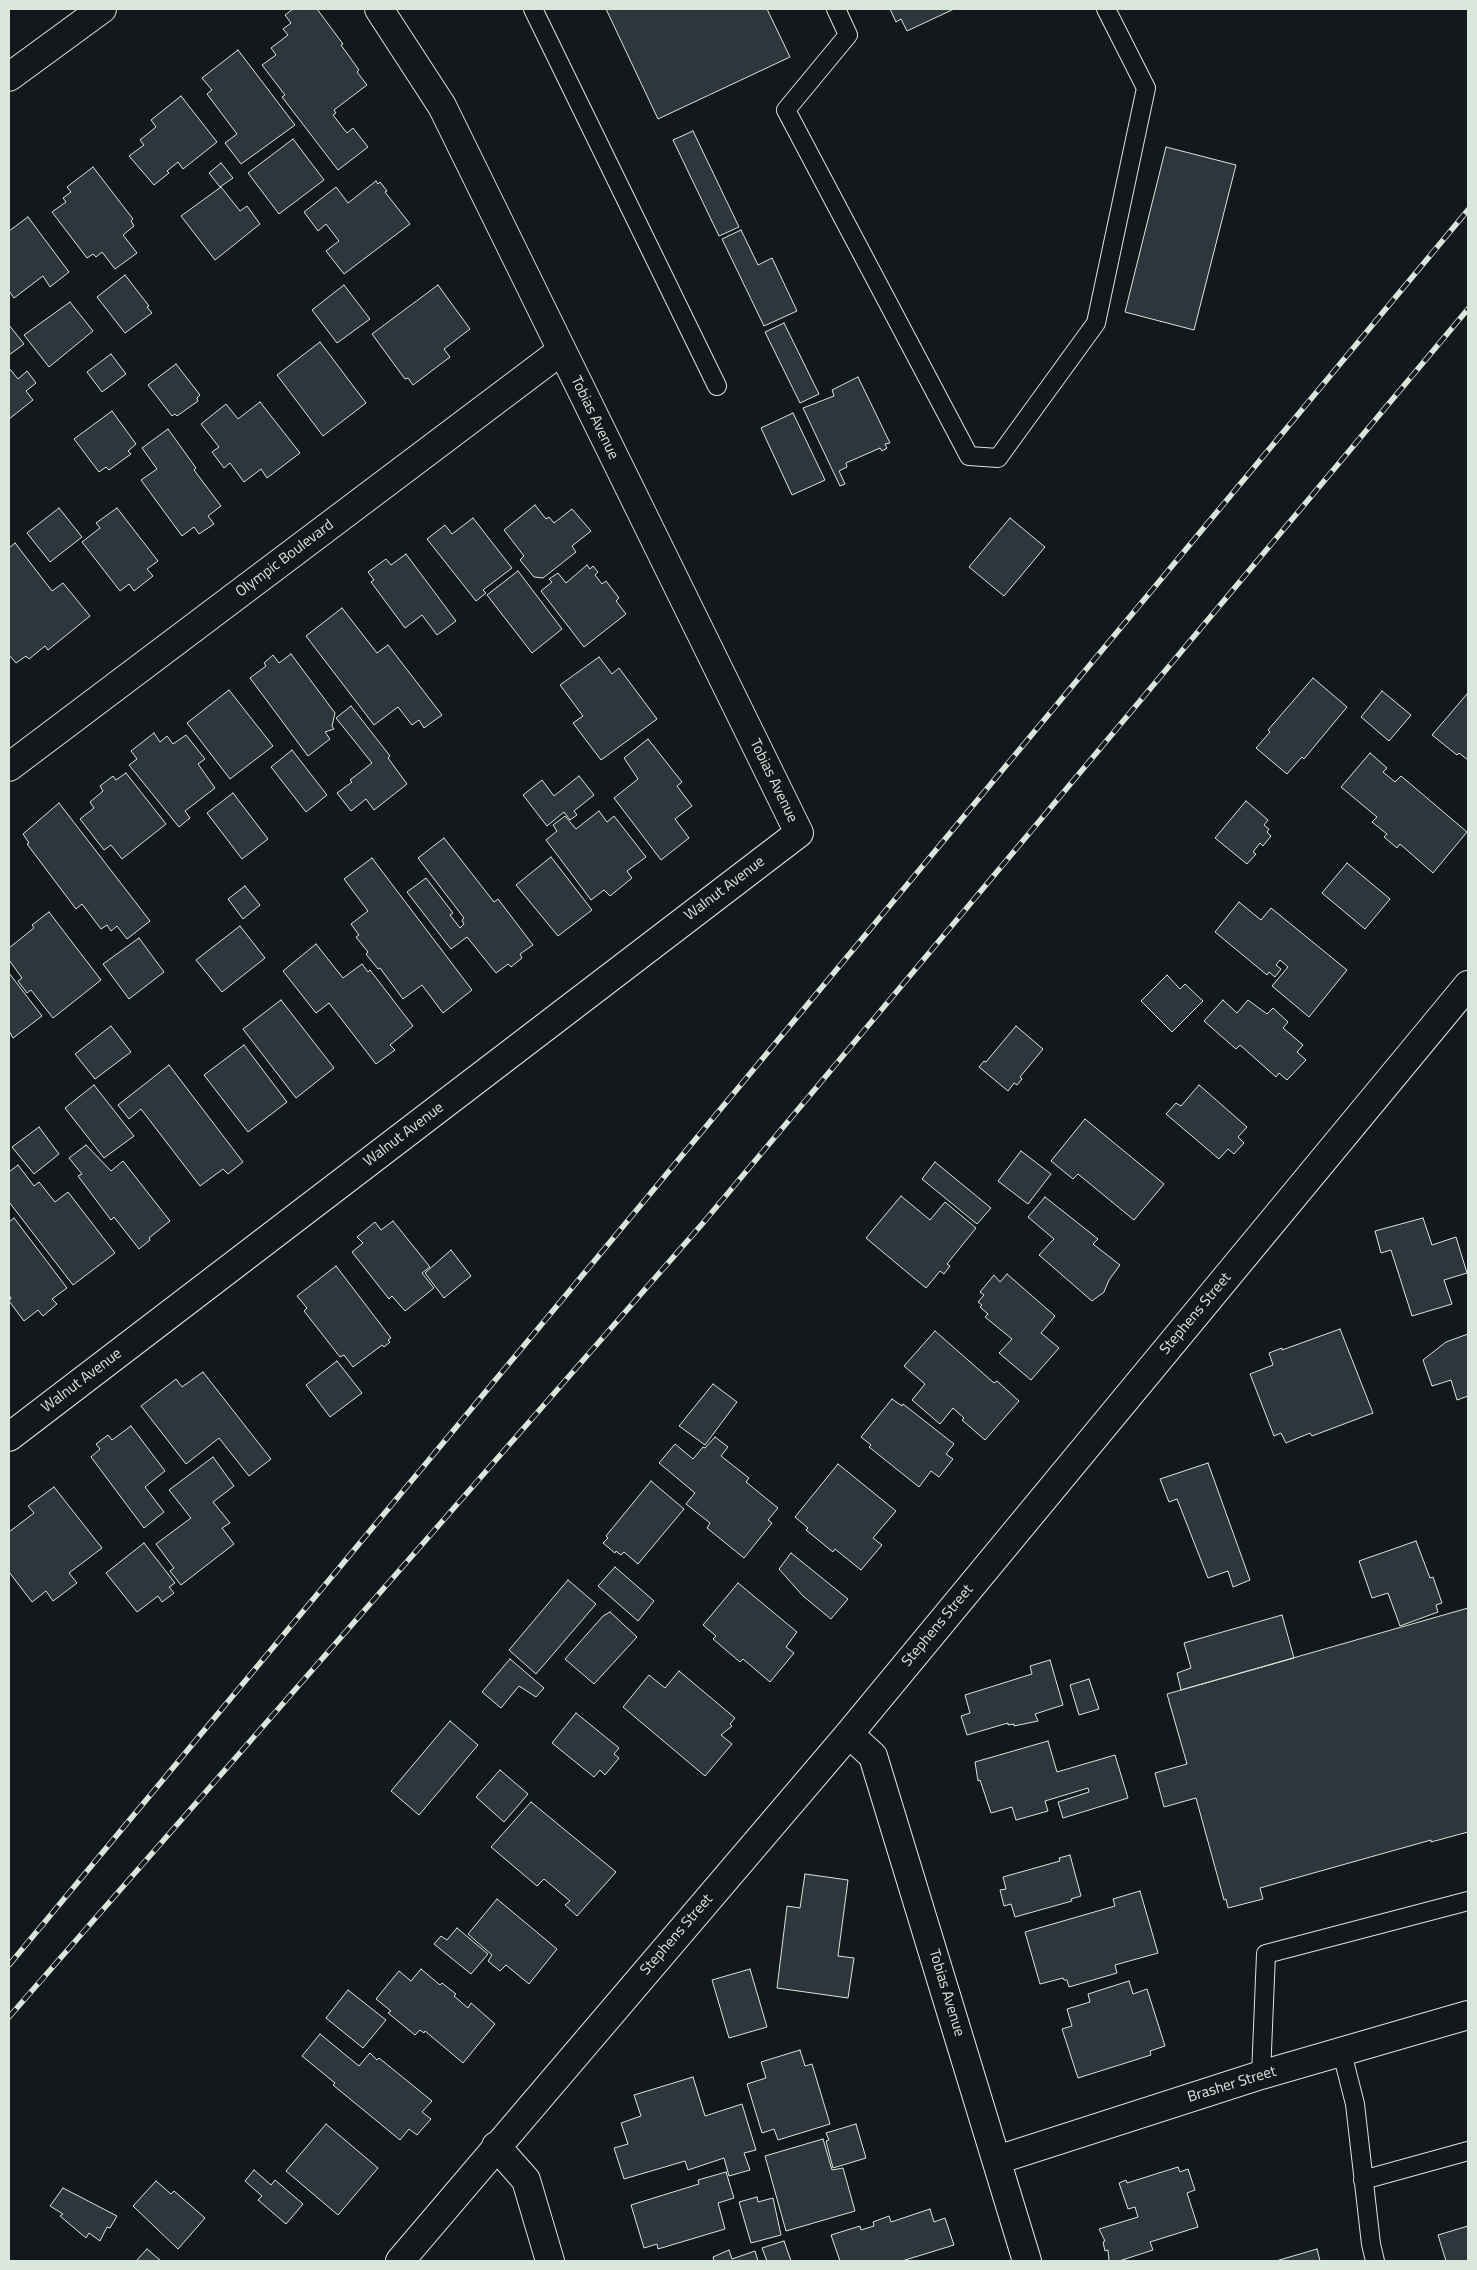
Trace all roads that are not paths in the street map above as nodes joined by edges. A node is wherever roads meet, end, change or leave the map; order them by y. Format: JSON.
{"nodes":[{"id":1,"x":102,"y":9,"type":"edge"},
{"id":2,"x":379,"y":9,"type":"edge"},
{"id":3,"x":533,"y":9,"type":"edge"},
{"id":4,"x":836,"y":9,"type":"edge"},
{"id":5,"x":1106,"y":9,"type":"edge"},
{"id":6,"x":9,"y":77,"type":"edge"},
{"id":7,"x":561,"y":351,"type":"junction"},
{"id":8,"x":717,"y":386,"type":"dead end"},
{"id":9,"x":9,"y":767,"type":"edge"},
{"id":10,"x":799,"y":833,"type":"joint"},
{"id":11,"x":1468,"y":985,"type":"edge"},
{"id":12,"x":9,"y":1437,"type":"edge"},
{"id":13,"x":849,"y":1734,"type":"junction"},
{"id":14,"x":1468,"y":1901,"type":"edge"},
{"id":15,"x":1468,"y":2014,"type":"edge"},
{"id":16,"x":1342,"y":2053,"type":"junction"},
{"id":17,"x":1261,"y":2075,"type":"junction"},
{"id":18,"x":496,"y":2146,"type":"junction"},
{"id":19,"x":1468,"y":2151,"type":"edge"},
{"id":20,"x":997,"y":2160,"type":"junction"},
{"id":21,"x":1364,"y":2180,"type":"junction"},
{"id":22,"x":400,"y":2261,"type":"edge"},
{"id":23,"x":550,"y":2261,"type":"edge"},
{"id":24,"x":1027,"y":2261,"type":"edge"},
{"id":25,"x":1375,"y":2261,"type":"edge"}],
"edges":[{"from":1,"to":6,"type":"street"},
{"from":2,"to":7,"type":"street","name":"Tobias Avenue"},
{"from":3,"to":8,"type":"lane"},
{"from":4,"to":5,"type":"lane"},
{"from":7,"to":9,"type":"street","name":"Olympic Boulevard"},
{"from":7,"to":10,"type":"street","name":"Tobias Avenue"},
{"from":10,"to":12,"type":"street","name":"Walnut Avenue"},
{"from":11,"to":13,"type":"street","name":"Stephens Street"},
{"from":13,"to":18,"type":"street","name":"Stephens Street"},
{"from":13,"to":20,"type":"street","name":"Tobias Avenue"},
{"from":14,"to":17,"type":"lane"},
{"from":15,"to":16,"type":"street","name":"Brasher Street"},
{"from":16,"to":17,"type":"street","name":"Brasher Street"},
{"from":16,"to":21,"type":"lane"},
{"from":17,"to":20,"type":"street","name":"Brasher Street"},
{"from":18,"to":22,"type":"street","name":"Stephens Street"},
{"from":18,"to":23,"type":"street"},
{"from":19,"to":21,"type":"lane"},
{"from":20,"to":24,"type":"street","name":"Tobias Avenue"},
{"from":21,"to":25,"type":"lane"}]}
